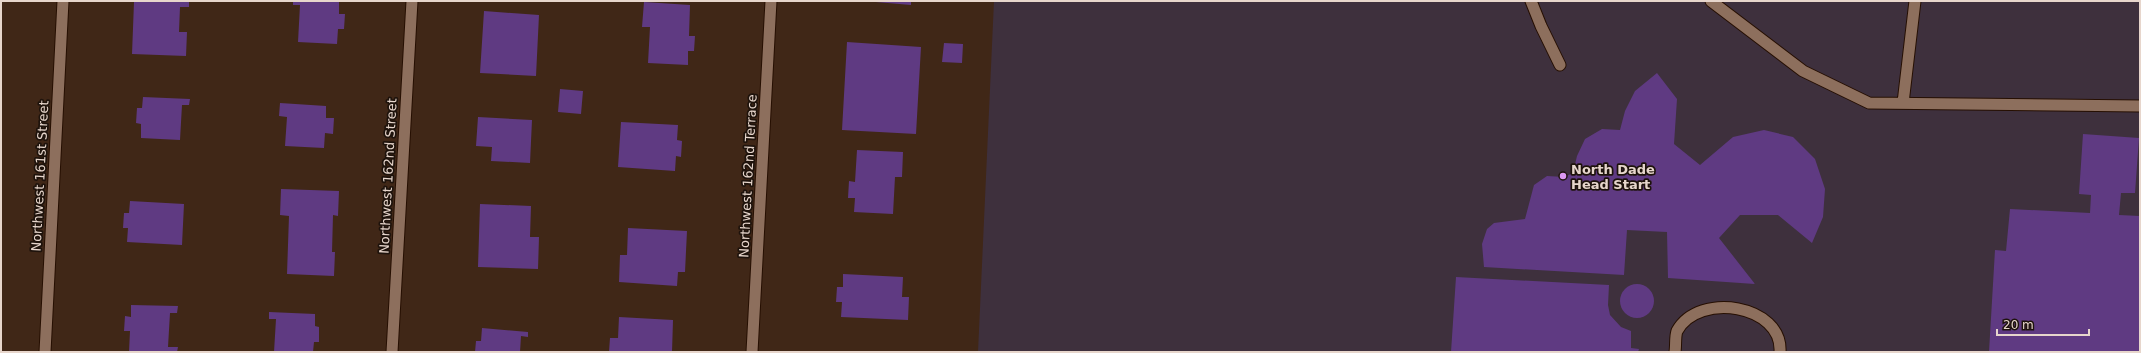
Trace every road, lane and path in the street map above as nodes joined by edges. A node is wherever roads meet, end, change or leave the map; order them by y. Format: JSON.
{"nodes":[{"id":1,"x":63,"y":1,"type":"edge"},
{"id":2,"x":412,"y":1,"type":"edge"},
{"id":3,"x":771,"y":1,"type":"edge"},
{"id":4,"x":1531,"y":1,"type":"edge"},
{"id":5,"x":1711,"y":1,"type":"edge"},
{"id":6,"x":1915,"y":1,"type":"edge"},
{"id":7,"x":1560,"y":65,"type":"dead end"},
{"id":8,"x":1903,"y":103,"type":"junction"},
{"id":9,"x":2140,"y":106,"type":"edge"},
{"id":10,"x":45,"y":352,"type":"edge"},
{"id":11,"x":392,"y":352,"type":"edge"},
{"id":12,"x":752,"y":352,"type":"edge"},
{"id":13,"x":1675,"y":352,"type":"edge"},
{"id":14,"x":1780,"y":352,"type":"edge"}],
"edges":[{"from":1,"to":10,"type":"street","name":"Northwest 161st Street"},
{"from":2,"to":11,"type":"street","name":"Northwest 162nd Street"},
{"from":3,"to":12,"type":"street","name":"Northwest 162nd Terrace"},
{"from":4,"to":7,"type":"street"},
{"from":5,"to":8,"type":"street"},
{"from":6,"to":8,"type":"street"},
{"from":8,"to":9,"type":"street"},
{"from":13,"to":14,"type":"street"}]}
